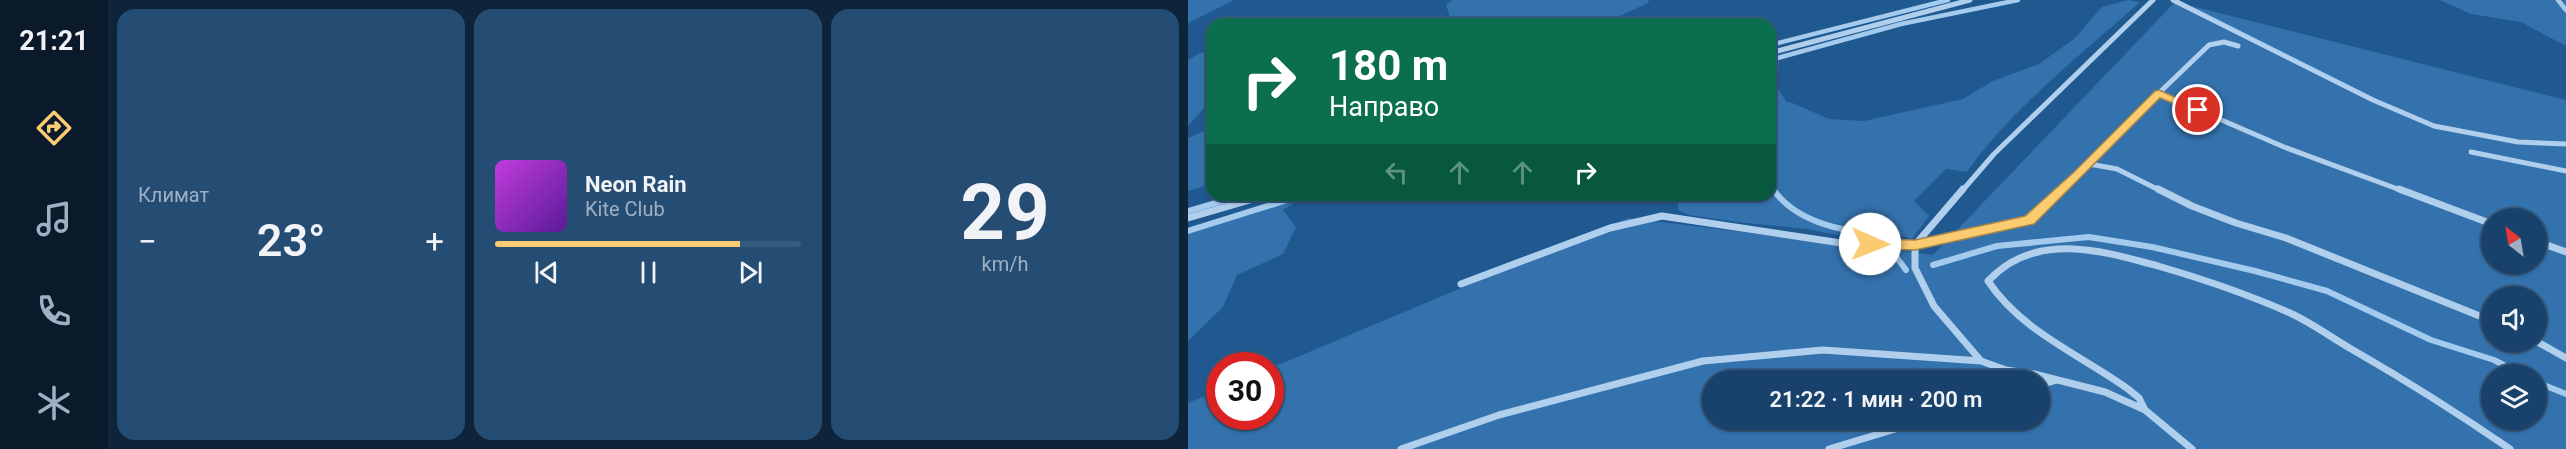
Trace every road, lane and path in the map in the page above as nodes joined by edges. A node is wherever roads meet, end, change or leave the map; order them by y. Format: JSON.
{"nodes":[{"id":1,"x":1970,"y":0,"type":"edge"},
{"id":2,"x":2153,"y":0,"type":"edge"},
{"id":3,"x":2173,"y":0,"type":"edge"},
{"id":4,"x":2238,"y":46,"type":"dead end"},
{"id":5,"x":1776,"y":51,"type":"edge"},
{"id":6,"x":2159,"y":93,"type":"junction"},
{"id":7,"x":2566,"y":144,"type":"edge"},
{"id":8,"x":2471,"y":152,"type":"dead end"},
{"id":9,"x":2089,"y":164,"type":"junction"},
{"id":10,"x":2566,"y":171,"type":"edge"},
{"id":11,"x":1246,"y":201,"type":"edge"},
{"id":12,"x":1188,"y":218,"type":"edge"},
{"id":13,"x":2481,"y":220,"type":"edge"},
{"id":14,"x":1915,"y":245,"type":"junction"},
{"id":15,"x":2547,"y":245,"type":"edge"},
{"id":16,"x":2566,"y":252,"type":"edge"},
{"id":17,"x":1461,"y":285,"type":"dead end"},
{"id":18,"x":2481,"y":317,"type":"edge"},
{"id":19,"x":2547,"y":347,"type":"edge"},
{"id":20,"x":2566,"y":358,"type":"edge"},
{"id":21,"x":1981,"y":361,"type":"junction"},
{"id":22,"x":2058,"y":379,"type":"junction"},
{"id":23,"x":2050,"y":382,"type":"edge"},
{"id":24,"x":2145,"y":410,"type":"junction"},
{"id":25,"x":1892,"y":430,"type":"edge"},
{"id":26,"x":1401,"y":449,"type":"edge"},
{"id":27,"x":1829,"y":449,"type":"edge"},
{"id":28,"x":2192,"y":449,"type":"edge"},
{"id":29,"x":2510,"y":449,"type":"edge"}],
"edges":[{"from":1,"to":5,"type":"street"},
{"from":2,"to":14,"type":"street"},
{"from":3,"to":7,"type":"street"},
{"from":4,"to":6,"type":"street"},
{"from":6,"to":9,"type":"street"},
{"from":6,"to":13,"type":"street"},
{"from":8,"to":10,"type":"street"},
{"from":9,"to":14,"type":"street"},
{"from":9,"to":18,"type":"street"},
{"from":11,"to":12,"type":"street"},
{"from":14,"to":17,"type":"street"},
{"from":14,"to":21,"type":"street"},
{"from":15,"to":16,"type":"street"},
{"from":19,"to":20,"type":"street"},
{"from":21,"to":22,"type":"street"},
{"from":21,"to":26,"type":"street"},
{"from":22,"to":23,"type":"street"},
{"from":22,"to":24,"type":"street"},
{"from":24,"to":28,"type":"street"},
{"from":24,"to":29,"type":"street"},
{"from":25,"to":27,"type":"street"}]}
